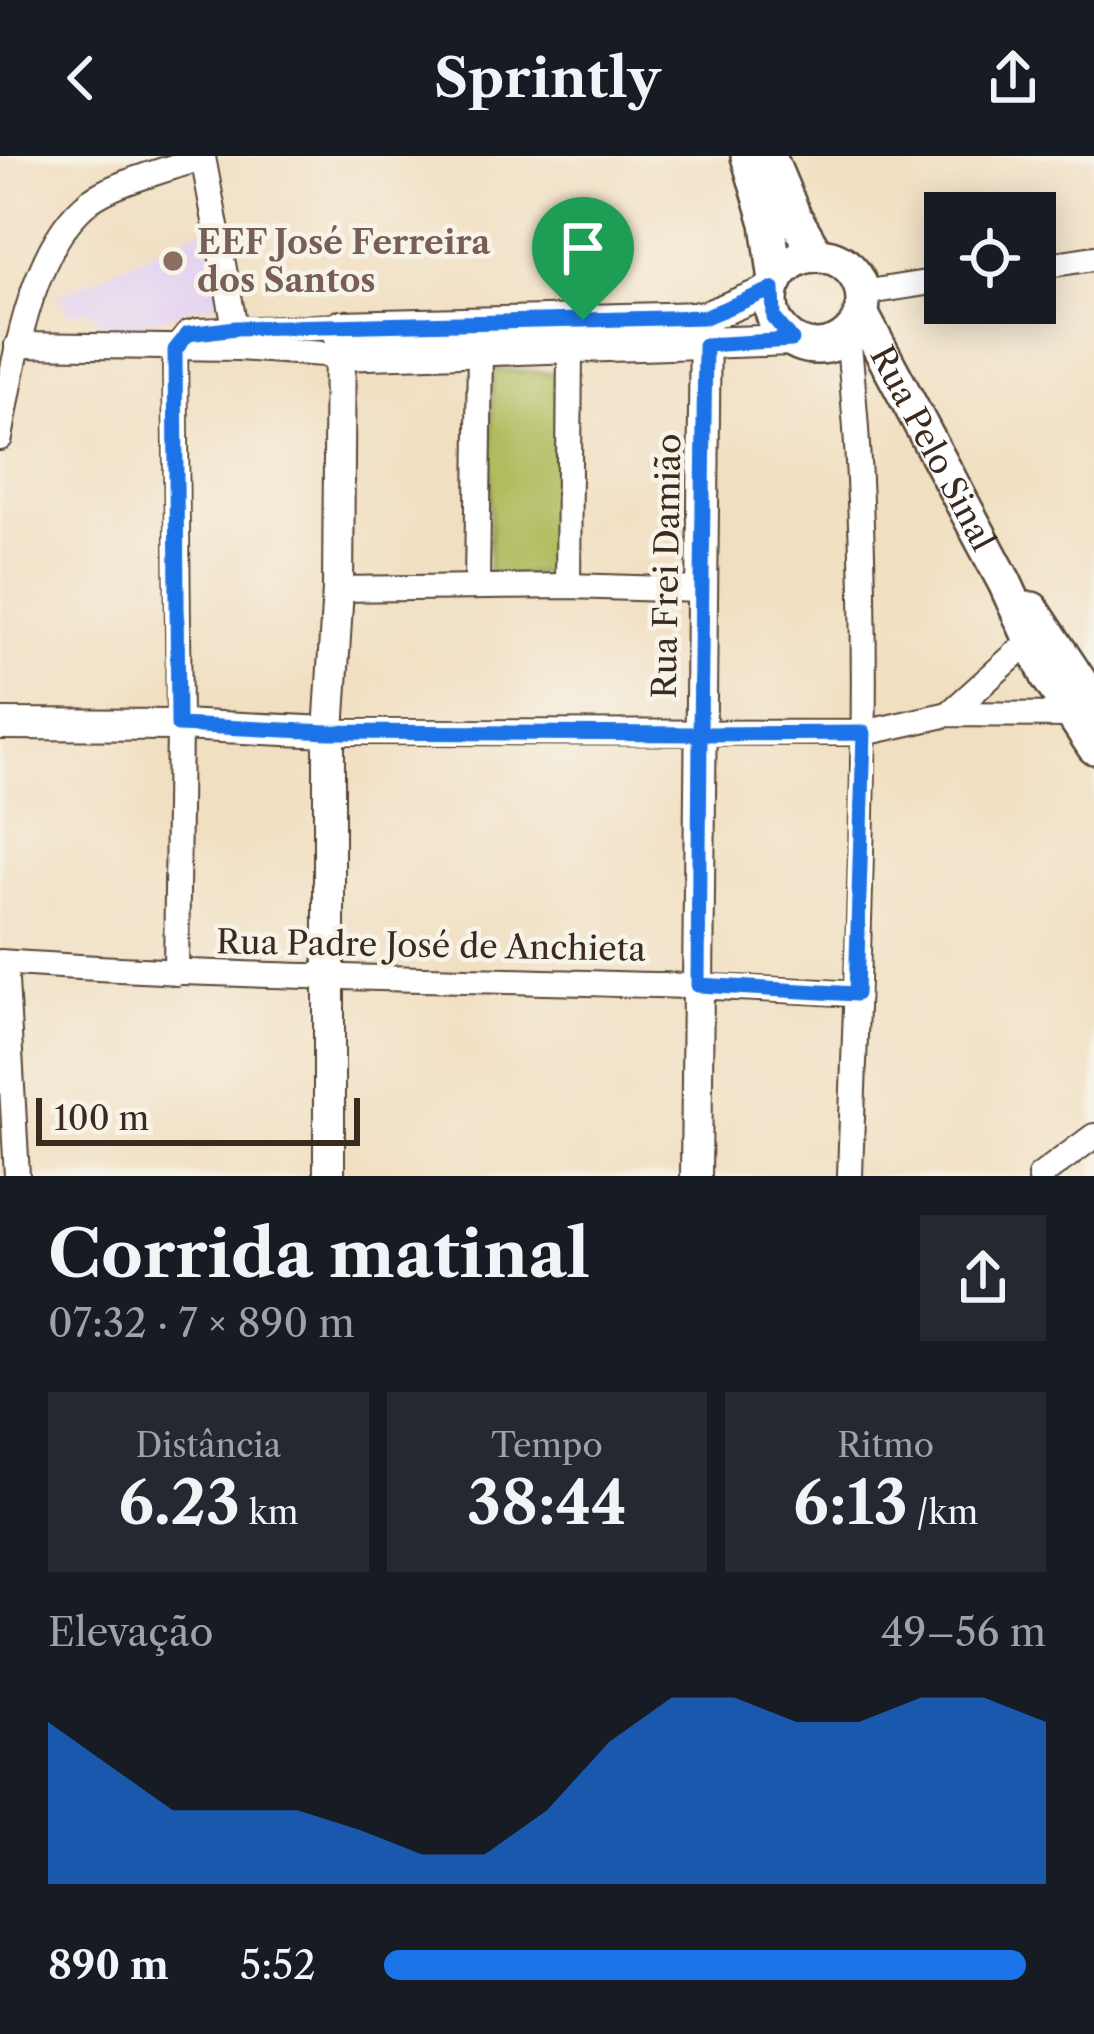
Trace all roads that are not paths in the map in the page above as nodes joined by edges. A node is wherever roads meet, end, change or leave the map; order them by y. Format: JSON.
{"nodes":[{"id":1,"x":748,"y":156,"type":"edge"},
{"id":2,"x":204,"y":157,"type":"edge"},
{"id":3,"x":769,"y":179,"type":"edge"},
{"id":4,"x":817,"y":255,"type":"junction"},
{"id":5,"x":1094,"y":258,"type":"edge"},
{"id":6,"x":1056,"y":264,"type":"edge"},
{"id":7,"x":774,"y":285,"type":"junction"},
{"id":8,"x":924,"y":288,"type":"edge"},
{"id":9,"x":857,"y":314,"type":"junction"},
{"id":10,"x":705,"y":331,"type":"junction"},
{"id":11,"x":237,"y":338,"type":"junction"},
{"id":12,"x":792,"y":340,"type":"junction"},
{"id":13,"x":339,"y":341,"type":"junction"},
{"id":14,"x":17,"y":345,"type":"junction"},
{"id":15,"x":480,"y":348,"type":"junction"},
{"id":16,"x":570,"y":348,"type":"junction"},
{"id":17,"x":175,"y":350,"type":"junction"},
{"id":18,"x":0,"y":438,"type":"edge"},
{"id":19,"x":477,"y":586,"type":"junction"},
{"id":20,"x":568,"y":586,"type":"junction"},
{"id":21,"x":338,"y":589,"type":"junction"},
{"id":22,"x":702,"y":590,"type":"junction"},
{"id":23,"x":1039,"y":636,"type":"junction"},
{"id":24,"x":1083,"y":709,"type":"edge"},
{"id":25,"x":949,"y":714,"type":"junction"},
{"id":26,"x":0,"y":724,"type":"edge"},
{"id":27,"x":178,"y":725,"type":"junction"},
{"id":28,"x":329,"y":732,"type":"junction"},
{"id":29,"x":864,"y":733,"type":"junction"},
{"id":30,"x":700,"y":734,"type":"junction"},
{"id":31,"x":1094,"y":747,"type":"edge"},
{"id":32,"x":3,"y":962,"type":"edge"},
{"id":33,"x":176,"y":973,"type":"junction"},
{"id":34,"x":330,"y":975,"type":"junction"},
{"id":35,"x":698,"y":985,"type":"junction"},
{"id":36,"x":856,"y":994,"type":"junction"},
{"id":37,"x":1086,"y":1143,"type":"edge"},
{"id":38,"x":17,"y":1176,"type":"edge"},
{"id":39,"x":329,"y":1176,"type":"edge"},
{"id":40,"x":696,"y":1176,"type":"edge"},
{"id":41,"x":850,"y":1176,"type":"edge"},
{"id":42,"x":1040,"y":1176,"type":"edge"},
{"id":43,"x":1076,"y":1176,"type":"edge"}],
"edges":[{"from":1,"to":3,"type":"main road"},
{"from":2,"to":11,"type":"street"},
{"from":2,"to":14,"type":"street"},
{"from":3,"to":4,"type":"main road"},
{"from":3,"to":7,"type":"main road"},
{"from":4,"to":7,"type":"main road"},
{"from":4,"to":9,"type":"main road"},
{"from":5,"to":6,"type":"street"},
{"from":7,"to":10,"type":"street"},
{"from":7,"to":12,"type":"main road"},
{"from":8,"to":9,"type":"street"},
{"from":9,"to":12,"type":"main road"},
{"from":9,"to":23,"type":"main road","name":"Rua Pelo Sinal"},
{"from":9,"to":29,"type":"street"},
{"from":10,"to":12,"type":"street"},
{"from":10,"to":13,"type":"street"},
{"from":10,"to":16,"type":"street"},
{"from":10,"to":22,"type":"street","name":"Rua Frei Damião"},
{"from":11,"to":13,"type":"street"},
{"from":11,"to":17,"type":"street"},
{"from":13,"to":15,"type":"street"},
{"from":13,"to":21,"type":"street"},
{"from":14,"to":17,"type":"street"},
{"from":14,"to":18,"type":"street"},
{"from":15,"to":16,"type":"street"},
{"from":15,"to":19,"type":"street"},
{"from":16,"to":20,"type":"street"},
{"from":17,"to":27,"type":"street"},
{"from":19,"to":20,"type":"street"},
{"from":19,"to":21,"type":"street"},
{"from":20,"to":22,"type":"street"},
{"from":21,"to":28,"type":"street"},
{"from":22,"to":30,"type":"street","name":"Rua Frei Damião"},
{"from":23,"to":24,"type":"main road","name":"Rua Pelo Sinal"},
{"from":23,"to":25,"type":"street"},
{"from":24,"to":25,"type":"street"},
{"from":24,"to":31,"type":"main road","name":"Rua Pelo Sinal"},
{"from":25,"to":29,"type":"street"},
{"from":26,"to":27,"type":"street"},
{"from":27,"to":28,"type":"street"},
{"from":27,"to":33,"type":"street"},
{"from":28,"to":30,"type":"street"},
{"from":28,"to":34,"type":"street"},
{"from":29,"to":30,"type":"street"},
{"from":29,"to":36,"type":"street"},
{"from":30,"to":35,"type":"street","name":"Rua Frei Damião"},
{"from":32,"to":33,"type":"street","name":"Rua Padre José de Anchieta"},
{"from":32,"to":38,"type":"street"},
{"from":33,"to":34,"type":"street","name":"Rua Padre José de Anchieta"},
{"from":34,"to":35,"type":"street","name":"Rua Padre José de Anchieta"},
{"from":34,"to":39,"type":"street"},
{"from":35,"to":36,"type":"street","name":"Rua Padre José de Anchieta"},
{"from":35,"to":40,"type":"street","name":"Rua Frei Damião"},
{"from":36,"to":41,"type":"street"},
{"from":37,"to":42,"type":"street"},
{"from":37,"to":43,"type":"street"}]}
